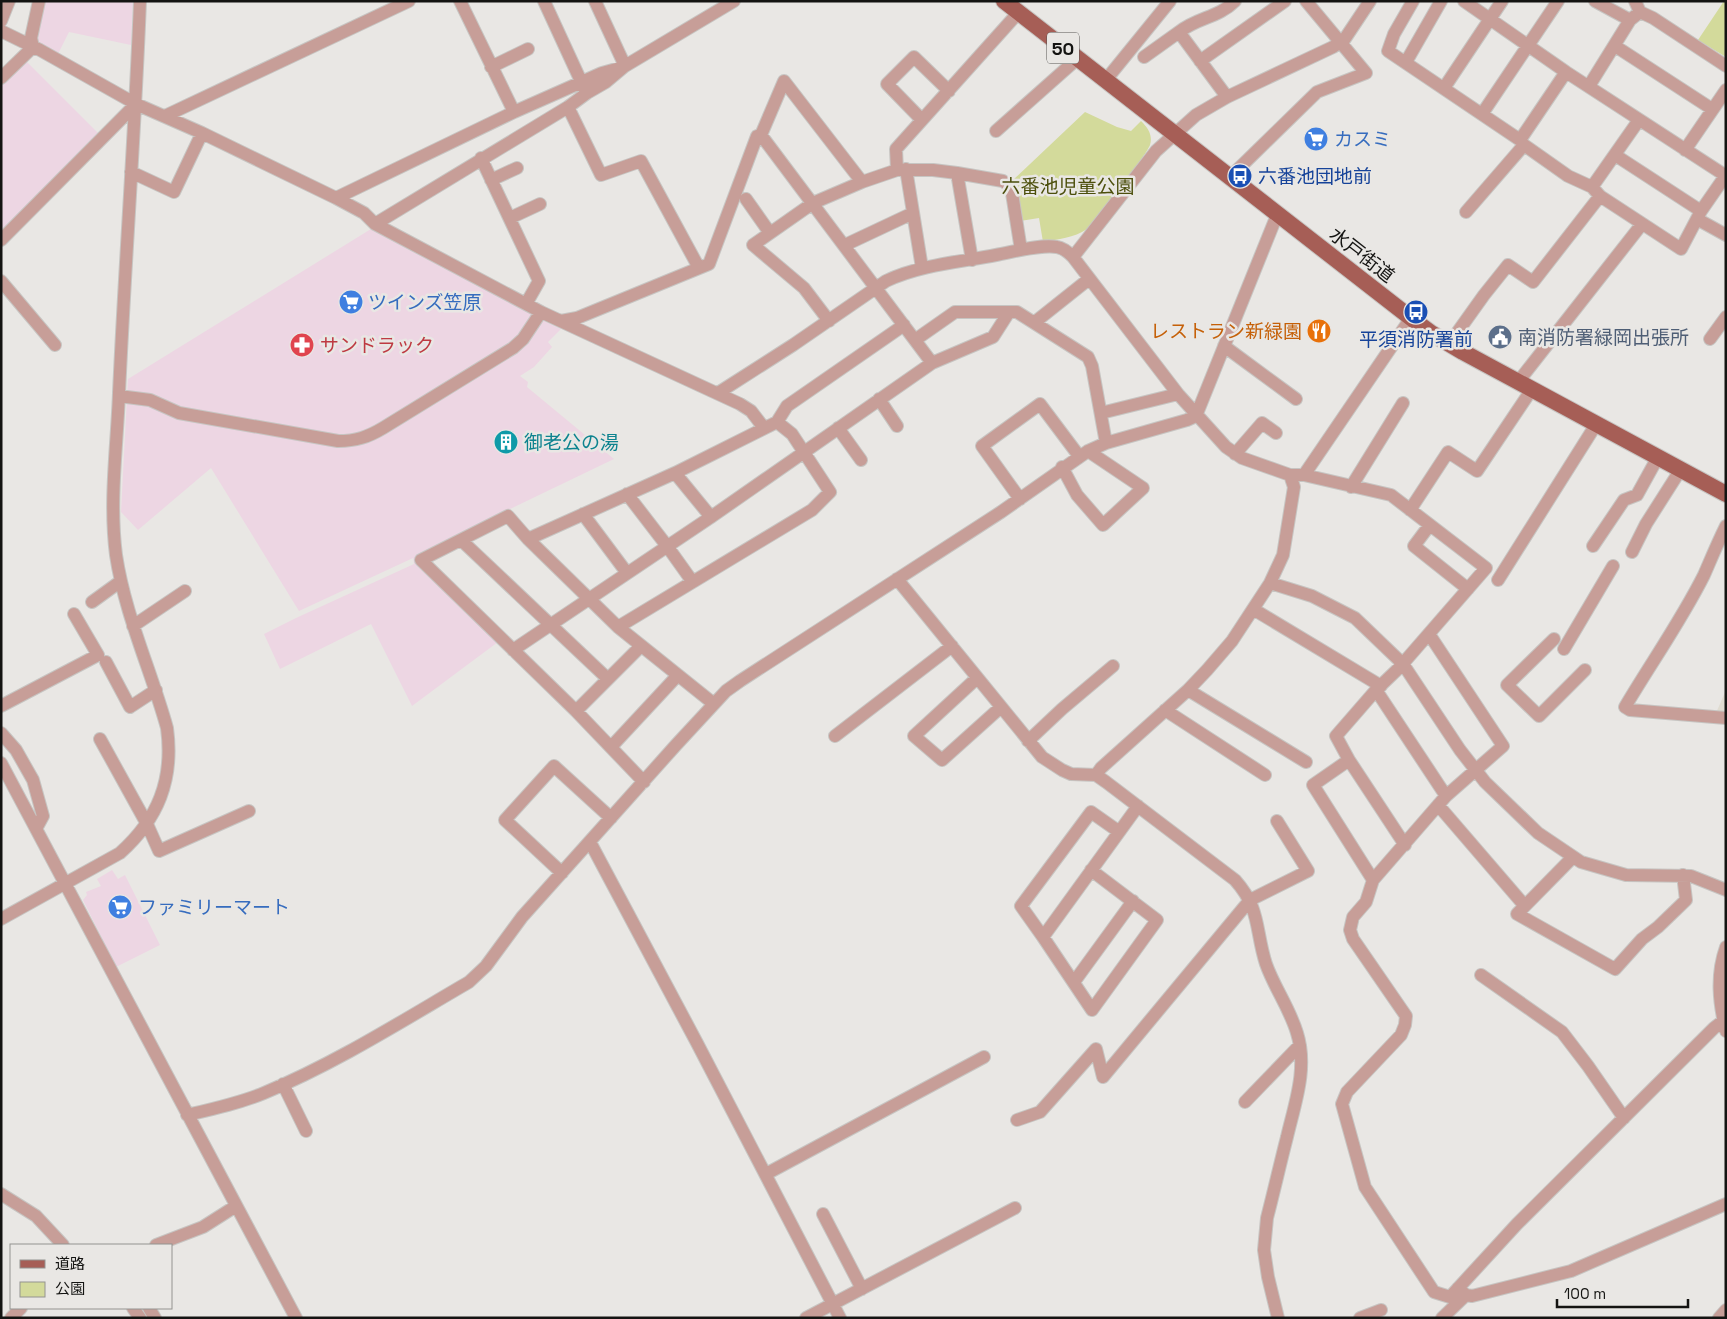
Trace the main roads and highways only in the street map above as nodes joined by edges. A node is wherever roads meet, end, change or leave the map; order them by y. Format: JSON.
{"nodes":[{"id":1,"x":1004,"y":1,"type":"edge"},
{"id":2,"x":1724,"y":489,"type":"edge"}],
"edges":[{"from":1,"to":2,"type":"main road","name":"水戸街道","number":"50"}]}
